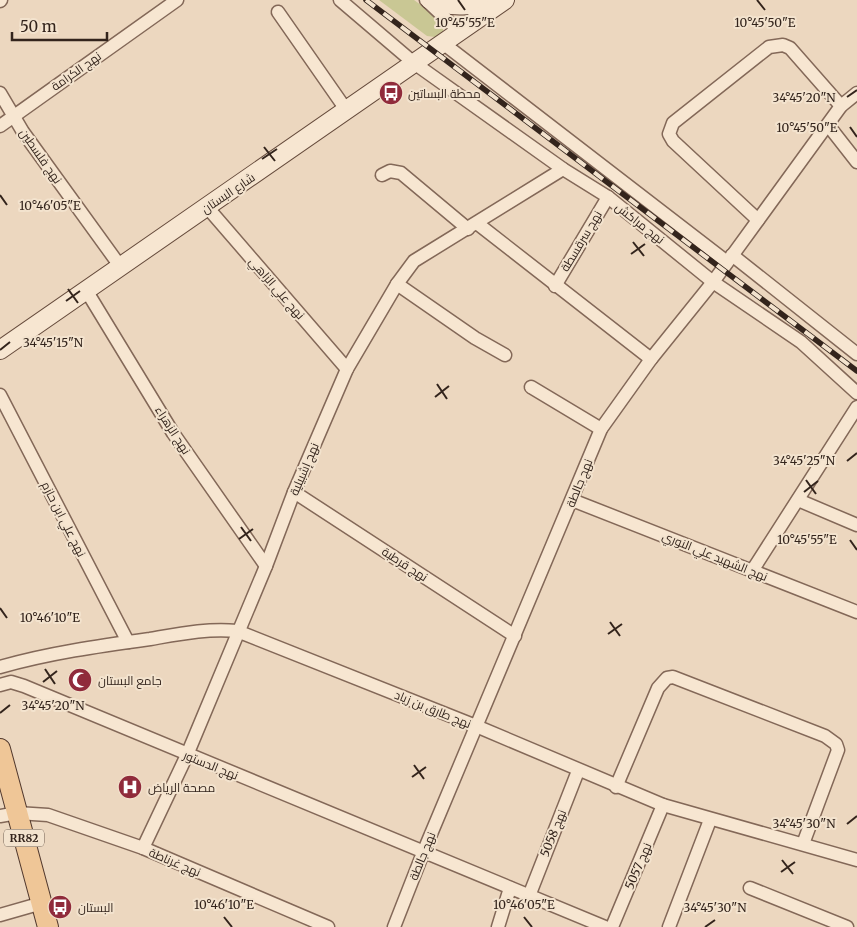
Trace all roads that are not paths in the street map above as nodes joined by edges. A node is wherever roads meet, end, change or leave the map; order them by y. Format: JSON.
{"nodes":[{"id":1,"x":177,"y":0,"type":"edge"},
{"id":2,"x":340,"y":0,"type":"edge"},
{"id":3,"x":426,"y":0,"type":"edge"},
{"id":4,"x":430,"y":0,"type":"edge"},
{"id":5,"x":504,"y":0,"type":"edge"},
{"id":6,"x":278,"y":12,"type":"dead end"},
{"id":7,"x":460,"y":32,"type":"junction"},
{"id":8,"x":444,"y":44,"type":"junction"},
{"id":9,"x":414,"y":63,"type":"junction"},
{"id":10,"x":0,"y":93,"type":"edge"},
{"id":11,"x":857,"y":93,"type":"edge"},
{"id":12,"x":841,"y":106,"type":"junction"},
{"id":13,"x":347,"y":111,"type":"junction"},
{"id":14,"x":15,"y":115,"type":"junction"},
{"id":15,"x":828,"y":125,"type":"junction"},
{"id":16,"x":0,"y":126,"type":"edge"},
{"id":17,"x":857,"y":162,"type":"edge"},
{"id":18,"x":563,"y":169,"type":"junction"},
{"id":19,"x":382,"y":175,"type":"dead end"},
{"id":20,"x":608,"y":197,"type":"junction"},
{"id":21,"x":207,"y":207,"type":"junction"},
{"id":22,"x":758,"y":220,"type":"junction"},
{"id":23,"x":473,"y":226,"type":"junction"},
{"id":24,"x":730,"y":258,"type":"junction"},
{"id":25,"x":120,"y":266,"type":"junction"},
{"id":26,"x":713,"y":282,"type":"junction"},
{"id":27,"x":397,"y":284,"type":"junction"},
{"id":28,"x":555,"y":286,"type":"junction"},
{"id":29,"x":86,"y":290,"type":"junction"},
{"id":30,"x":0,"y":350,"type":"edge"},
{"id":31,"x":856,"y":352,"type":"edge"},
{"id":32,"x":505,"y":355,"type":"dead end"},
{"id":33,"x":651,"y":359,"type":"junction"},
{"id":34,"x":347,"y":369,"type":"junction"},
{"id":35,"x":531,"y":388,"type":"dead end"},
{"id":36,"x":857,"y":393,"type":"edge"},
{"id":37,"x":0,"y":395,"type":"edge"},
{"id":38,"x":857,"y":407,"type":"edge"},
{"id":39,"x":601,"y":429,"type":"junction"},
{"id":40,"x":294,"y":492,"type":"junction"},
{"id":41,"x":572,"y":500,"type":"junction"},
{"id":42,"x":798,"y":500,"type":"junction"},
{"id":43,"x":857,"y":526,"type":"edge"},
{"id":44,"x":266,"y":566,"type":"junction"},
{"id":45,"x":752,"y":571,"type":"junction"},
{"id":46,"x":857,"y":612,"type":"edge"},
{"id":47,"x":237,"y":631,"type":"junction"},
{"id":48,"x":516,"y":636,"type":"junction"},
{"id":49,"x":128,"y":642,"type":"junction"},
{"id":50,"x":0,"y":667,"type":"edge"},
{"id":51,"x":0,"y":685,"type":"edge"},
{"id":52,"x":476,"y":726,"type":"junction"},
{"id":53,"x":0,"y":749,"type":"edge"},
{"id":54,"x":187,"y":755,"type":"junction"},
{"id":55,"x":578,"y":771,"type":"junction"},
{"id":56,"x":616,"y":787,"type":"junction"},
{"id":57,"x":663,"y":805,"type":"junction"},
{"id":58,"x":9,"y":814,"type":"edge"},
{"id":59,"x":710,"y":820,"type":"junction"},
{"id":60,"x":803,"y":844,"type":"junction"},
{"id":61,"x":143,"y":848,"type":"junction"},
{"id":62,"x":423,"y":853,"type":"junction"},
{"id":63,"x":857,"y":860,"type":"edge"},
{"id":64,"x":510,"y":888,"type":"junction"},
{"id":65,"x":750,"y":888,"type":"dead end"},
{"id":66,"x":529,"y":896,"type":"junction"},
{"id":67,"x":42,"y":903,"type":"junction"},
{"id":68,"x":0,"y":915,"type":"edge"},
{"id":69,"x":48,"y":927,"type":"edge"},
{"id":70,"x":328,"y":927,"type":"edge"},
{"id":71,"x":394,"y":927,"type":"edge"},
{"id":72,"x":498,"y":927,"type":"edge"},
{"id":73,"x":605,"y":927,"type":"edge"},
{"id":74,"x":612,"y":927,"type":"edge"},
{"id":75,"x":669,"y":927,"type":"edge"},
{"id":76,"x":848,"y":927,"type":"edge"}],
"edges":[{"from":1,"to":14,"type":"street","name":"نهج الكرامة"},
{"from":2,"to":9,"type":"street","name":"نهج مراكش"},
{"from":3,"to":7,"type":"street"},
{"from":4,"to":5,"type":"main road"},
{"from":5,"to":7,"type":"main road","name":"شارع البستان"},
{"from":6,"to":13,"type":"street"},
{"from":7,"to":8,"type":"main road","name":"شارع البستان"},
{"from":8,"to":9,"type":"main road","name":"شارع البستان"},
{"from":8,"to":24,"type":"street"},
{"from":9,"to":13,"type":"main road","name":"شارع البستان"},
{"from":9,"to":18,"type":"street","name":"نهج مراكش"},
{"from":10,"to":14,"type":"street","name":"نهج فلسطين"},
{"from":11,"to":12,"type":"street","name":"نهج جالطة"},
{"from":12,"to":15,"type":"street","name":"نهج جالطة"},
{"from":12,"to":22,"type":"street"},
{"from":13,"to":21,"type":"main road","name":"شارع البستان"},
{"from":14,"to":16,"type":"street","name":"نهج الكرامة"},
{"from":14,"to":25,"type":"street","name":"نهج فلسطين"},
{"from":15,"to":17,"type":"street"},
{"from":15,"to":22,"type":"street","name":"نهج جالطة"},
{"from":18,"to":20,"type":"street","name":"نهج مراكش"},
{"from":18,"to":23,"type":"street","name":"نهج إشبيلية"},
{"from":19,"to":23,"type":"street"},
{"from":20,"to":26,"type":"street","name":"نهج مراكش"},
{"from":20,"to":28,"type":"street","name":"نهج سرقسطة"},
{"from":21,"to":25,"type":"main road","name":"شارع البستان"},
{"from":21,"to":34,"type":"street","name":"نهج علي الزاهي"},
{"from":22,"to":24,"type":"street","name":"نهج جالطة"},
{"from":23,"to":27,"type":"street","name":"نهج إشبيلية"},
{"from":23,"to":28,"type":"street"},
{"from":24,"to":26,"type":"street","name":"نهج جالطة"},
{"from":24,"to":31,"type":"street"},
{"from":25,"to":29,"type":"main road","name":"شارع البستان"},
{"from":26,"to":33,"type":"street","name":"نهج جالطة"},
{"from":26,"to":36,"type":"street","name":"نهج مراكش"},
{"from":27,"to":32,"type":"street"},
{"from":27,"to":34,"type":"street","name":"نهج إشبيلية"},
{"from":28,"to":33,"type":"street"},
{"from":29,"to":30,"type":"main road","name":"شارع البستان"},
{"from":29,"to":44,"type":"street","name":"نهج الزهراء"},
{"from":33,"to":39,"type":"street","name":"نهج جالطة"},
{"from":34,"to":40,"type":"street","name":"نهج إشبيلية"},
{"from":35,"to":39,"type":"street"},
{"from":37,"to":49,"type":"street","name":"نهج علي ابن حازم"},
{"from":38,"to":42,"type":"street"},
{"from":39,"to":41,"type":"street","name":"نهج جالطة"},
{"from":40,"to":44,"type":"street","name":"نهج إشبيلية"},
{"from":40,"to":48,"type":"street","name":"نهج قرطبة"},
{"from":41,"to":45,"type":"street","name":"نهج الشهيد علي النوري"},
{"from":41,"to":48,"type":"street","name":"نهج جالطة"},
{"from":42,"to":43,"type":"street"},
{"from":42,"to":45,"type":"street"},
{"from":44,"to":47,"type":"street","name":"نهج إشبيلية"},
{"from":45,"to":46,"type":"street","name":"نهج الشهيد علي النوري"},
{"from":47,"to":49,"type":"street","name":"نهج طارق بن زياد"},
{"from":47,"to":52,"type":"street","name":"نهج طارق بن زياد"},
{"from":47,"to":54,"type":"street","name":"نهج إشبيلية"},
{"from":48,"to":52,"type":"street","name":"نهج جالطة"},
{"from":49,"to":50,"type":"street","name":"نهج طارق بن زياد"},
{"from":51,"to":54,"type":"street","name":"نهج الدستور"},
{"from":52,"to":55,"type":"street","name":"نهج طارق بن زياد"},
{"from":52,"to":62,"type":"street","name":"نهج جالطة"},
{"from":53,"to":58,"type":"main road","number":"RR82"},
{"from":54,"to":61,"type":"street","name":"نهج إشبيلية"},
{"from":54,"to":62,"type":"street","name":"نهج الدستور"},
{"from":55,"to":56,"type":"street","name":"نهج طارق بن زياد"},
{"from":55,"to":66,"type":"street","name":"نهج 5058"},
{"from":56,"to":57,"type":"street","name":"نهج طارق بن زياد"},
{"from":56,"to":60,"type":"street"},
{"from":57,"to":59,"type":"street","name":"نهج طارق بن زياد"},
{"from":57,"to":74,"type":"street","name":"نهج 5057"},
{"from":58,"to":61,"type":"street","name":"نهج غرناطة"},
{"from":58,"to":67,"type":"main road","number":"RR82"},
{"from":59,"to":60,"type":"street","name":"نهج طارق بن زياد"},
{"from":59,"to":75,"type":"street"},
{"from":60,"to":63,"type":"street","name":"نهج طارق بن زياد"},
{"from":61,"to":70,"type":"street","name":"نهج غرناطة"},
{"from":62,"to":64,"type":"street","name":"نهج الدستور"},
{"from":62,"to":71,"type":"street","name":"نهج جالطة"},
{"from":64,"to":66,"type":"street","name":"نهج الدستور"},
{"from":64,"to":72,"type":"street"},
{"from":65,"to":76,"type":"street"},
{"from":66,"to":73,"type":"street","name":"نهج الدستور"},
{"from":67,"to":68,"type":"street"},
{"from":67,"to":69,"type":"main road","number":"RR82"}]}
